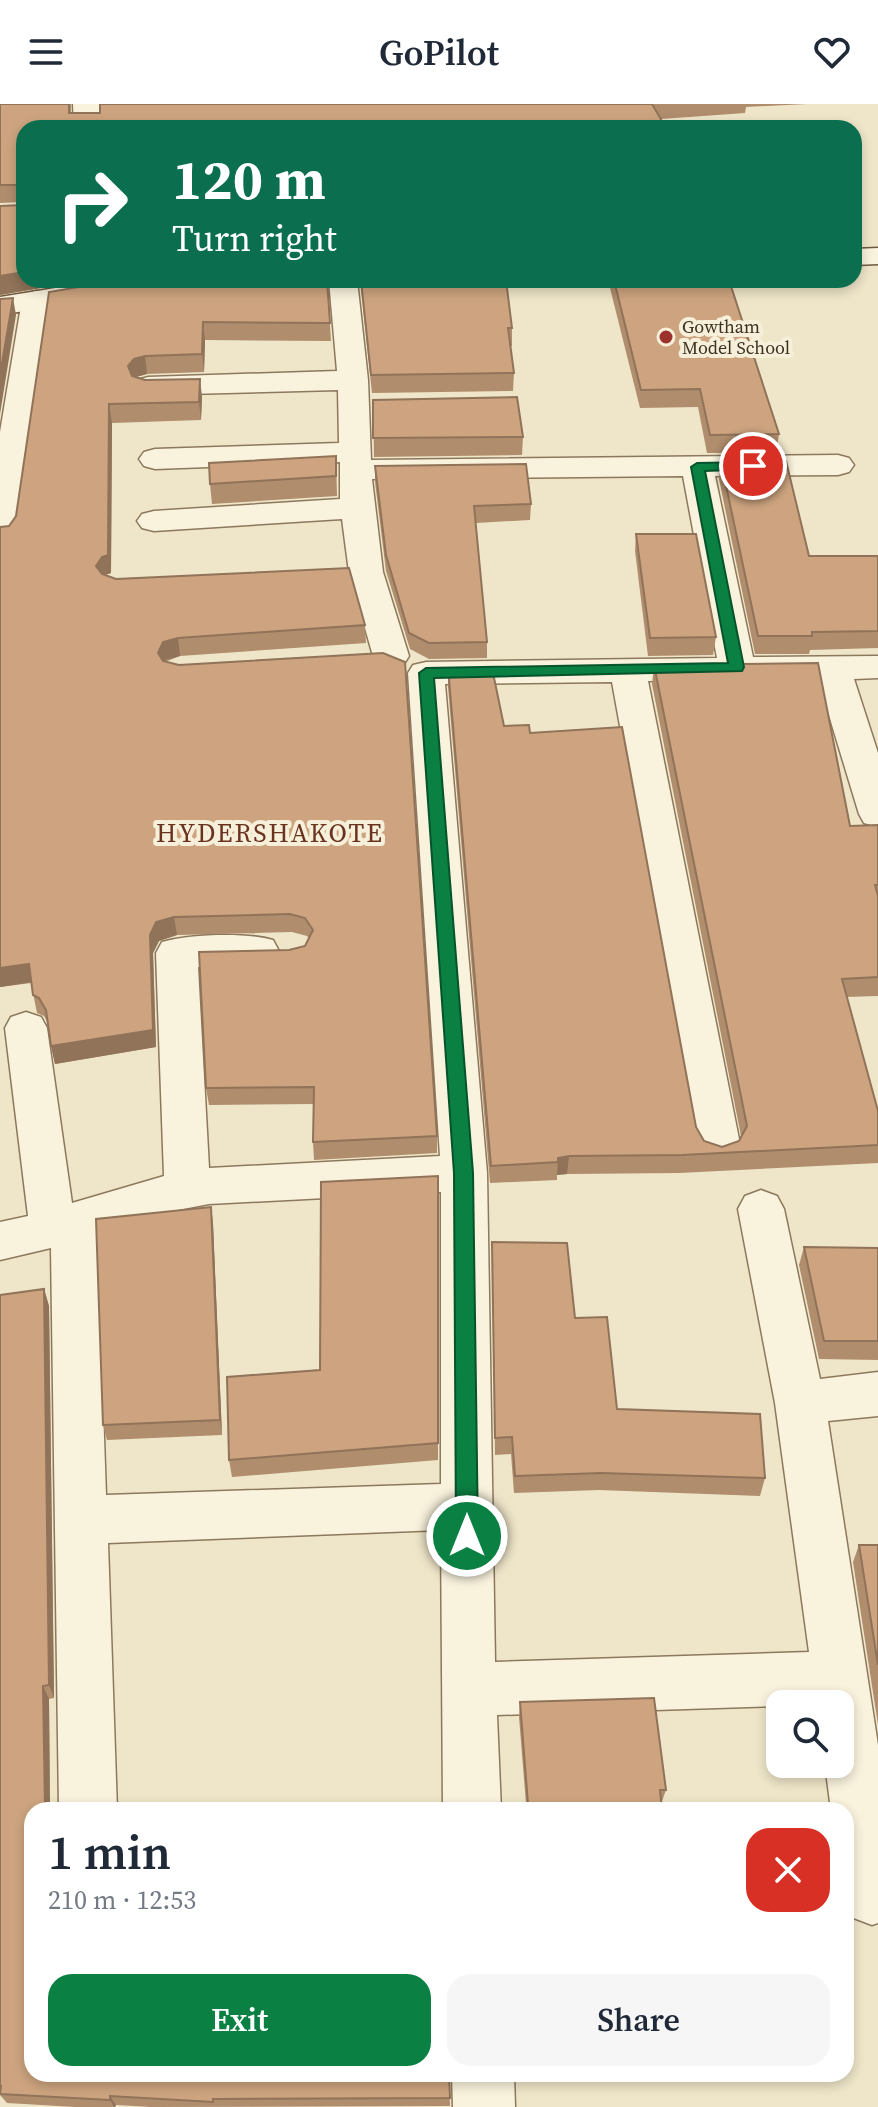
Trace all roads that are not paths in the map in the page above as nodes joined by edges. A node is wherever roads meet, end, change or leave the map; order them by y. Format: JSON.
{"nodes":[{"id":1,"x":82,"y":288,"type":"edge"},
{"id":2,"x":344,"y":288,"type":"edge"},
{"id":3,"x":36,"y":300,"type":"junction"},
{"id":4,"x":0,"y":306,"type":"edge"},
{"id":5,"x":148,"y":386,"type":"edge"},
{"id":6,"x":363,"y":397,"type":"junction"},
{"id":7,"x":155,"y":459,"type":"dead end"},
{"id":8,"x":357,"y":461,"type":"junction"},
{"id":9,"x":838,"y":465,"type":"dead end"},
{"id":10,"x":697,"y":467,"type":"junction"},
{"id":11,"x":357,"y":508,"type":"junction"},
{"id":12,"x":154,"y":521,"type":"dead end"},
{"id":13,"x":0,"y":534,"type":"edge"},
{"id":14,"x":393,"y":663,"type":"junction"},
{"id":15,"x":737,"y":667,"type":"junction"},
{"id":16,"x":878,"y":667,"type":"edge"},
{"id":17,"x":833,"y":668,"type":"junction"},
{"id":18,"x":628,"y":669,"type":"junction"},
{"id":19,"x":878,"y":814,"type":"edge"},
{"id":20,"x":291,"y":950,"type":"edge"},
{"id":21,"x":26,"y":1028,"type":"dead end"},
{"id":22,"x":718,"y":1144,"type":"edge"},
{"id":23,"x":464,"y":1173,"type":"junction"},
{"id":24,"x":187,"y":1190,"type":"junction"},
{"id":25,"x":761,"y":1209,"type":"dead end"},
{"id":26,"x":63,"y":1225,"type":"junction"},
{"id":27,"x":0,"y":1241,"type":"edge"},
{"id":28,"x":878,"y":1394,"type":"edge"},
{"id":29,"x":800,"y":1403,"type":"junction"},
{"id":30,"x":467,"y":1506,"type":"junction"},
{"id":31,"x":82,"y":1520,"type":"junction"},
{"id":32,"x":838,"y":1677,"type":"junction"},
{"id":33,"x":468,"y":1689,"type":"junction"},
{"id":34,"x":88,"y":1802,"type":"edge"},
{"id":35,"x":472,"y":1802,"type":"edge"},
{"id":36,"x":872,"y":1896,"type":"dead end"},
{"id":37,"x":483,"y":2082,"type":"edge"},
{"id":38,"x":484,"y":2107,"type":"edge"}],
"edges":[{"from":1,"to":3,"type":"street"},
{"from":2,"to":6,"type":"street"},
{"from":3,"to":4,"type":"street"},
{"from":3,"to":13,"type":"street"},
{"from":5,"to":6,"type":"street"},
{"from":6,"to":8,"type":"street"},
{"from":7,"to":8,"type":"street"},
{"from":8,"to":10,"type":"street"},
{"from":8,"to":11,"type":"street"},
{"from":9,"to":10,"type":"street"},
{"from":10,"to":15,"type":"street"},
{"from":11,"to":12,"type":"street"},
{"from":11,"to":14,"type":"street"},
{"from":14,"to":18,"type":"street"},
{"from":14,"to":23,"type":"street"},
{"from":15,"to":17,"type":"street"},
{"from":15,"to":18,"type":"street"},
{"from":16,"to":17,"type":"street"},
{"from":17,"to":19,"type":"street"},
{"from":18,"to":22,"type":"street"},
{"from":20,"to":24,"type":"street"},
{"from":21,"to":26,"type":"street"},
{"from":23,"to":24,"type":"street"},
{"from":23,"to":30,"type":"street"},
{"from":24,"to":26,"type":"street"},
{"from":25,"to":29,"type":"street"},
{"from":26,"to":27,"type":"street"},
{"from":26,"to":31,"type":"street"},
{"from":28,"to":29,"type":"street"},
{"from":29,"to":32,"type":"street"},
{"from":30,"to":31,"type":"street"},
{"from":30,"to":33,"type":"street"},
{"from":31,"to":34,"type":"street"},
{"from":32,"to":33,"type":"street"},
{"from":32,"to":36,"type":"street"},
{"from":33,"to":35,"type":"street"},
{"from":37,"to":38,"type":"street"}]}
